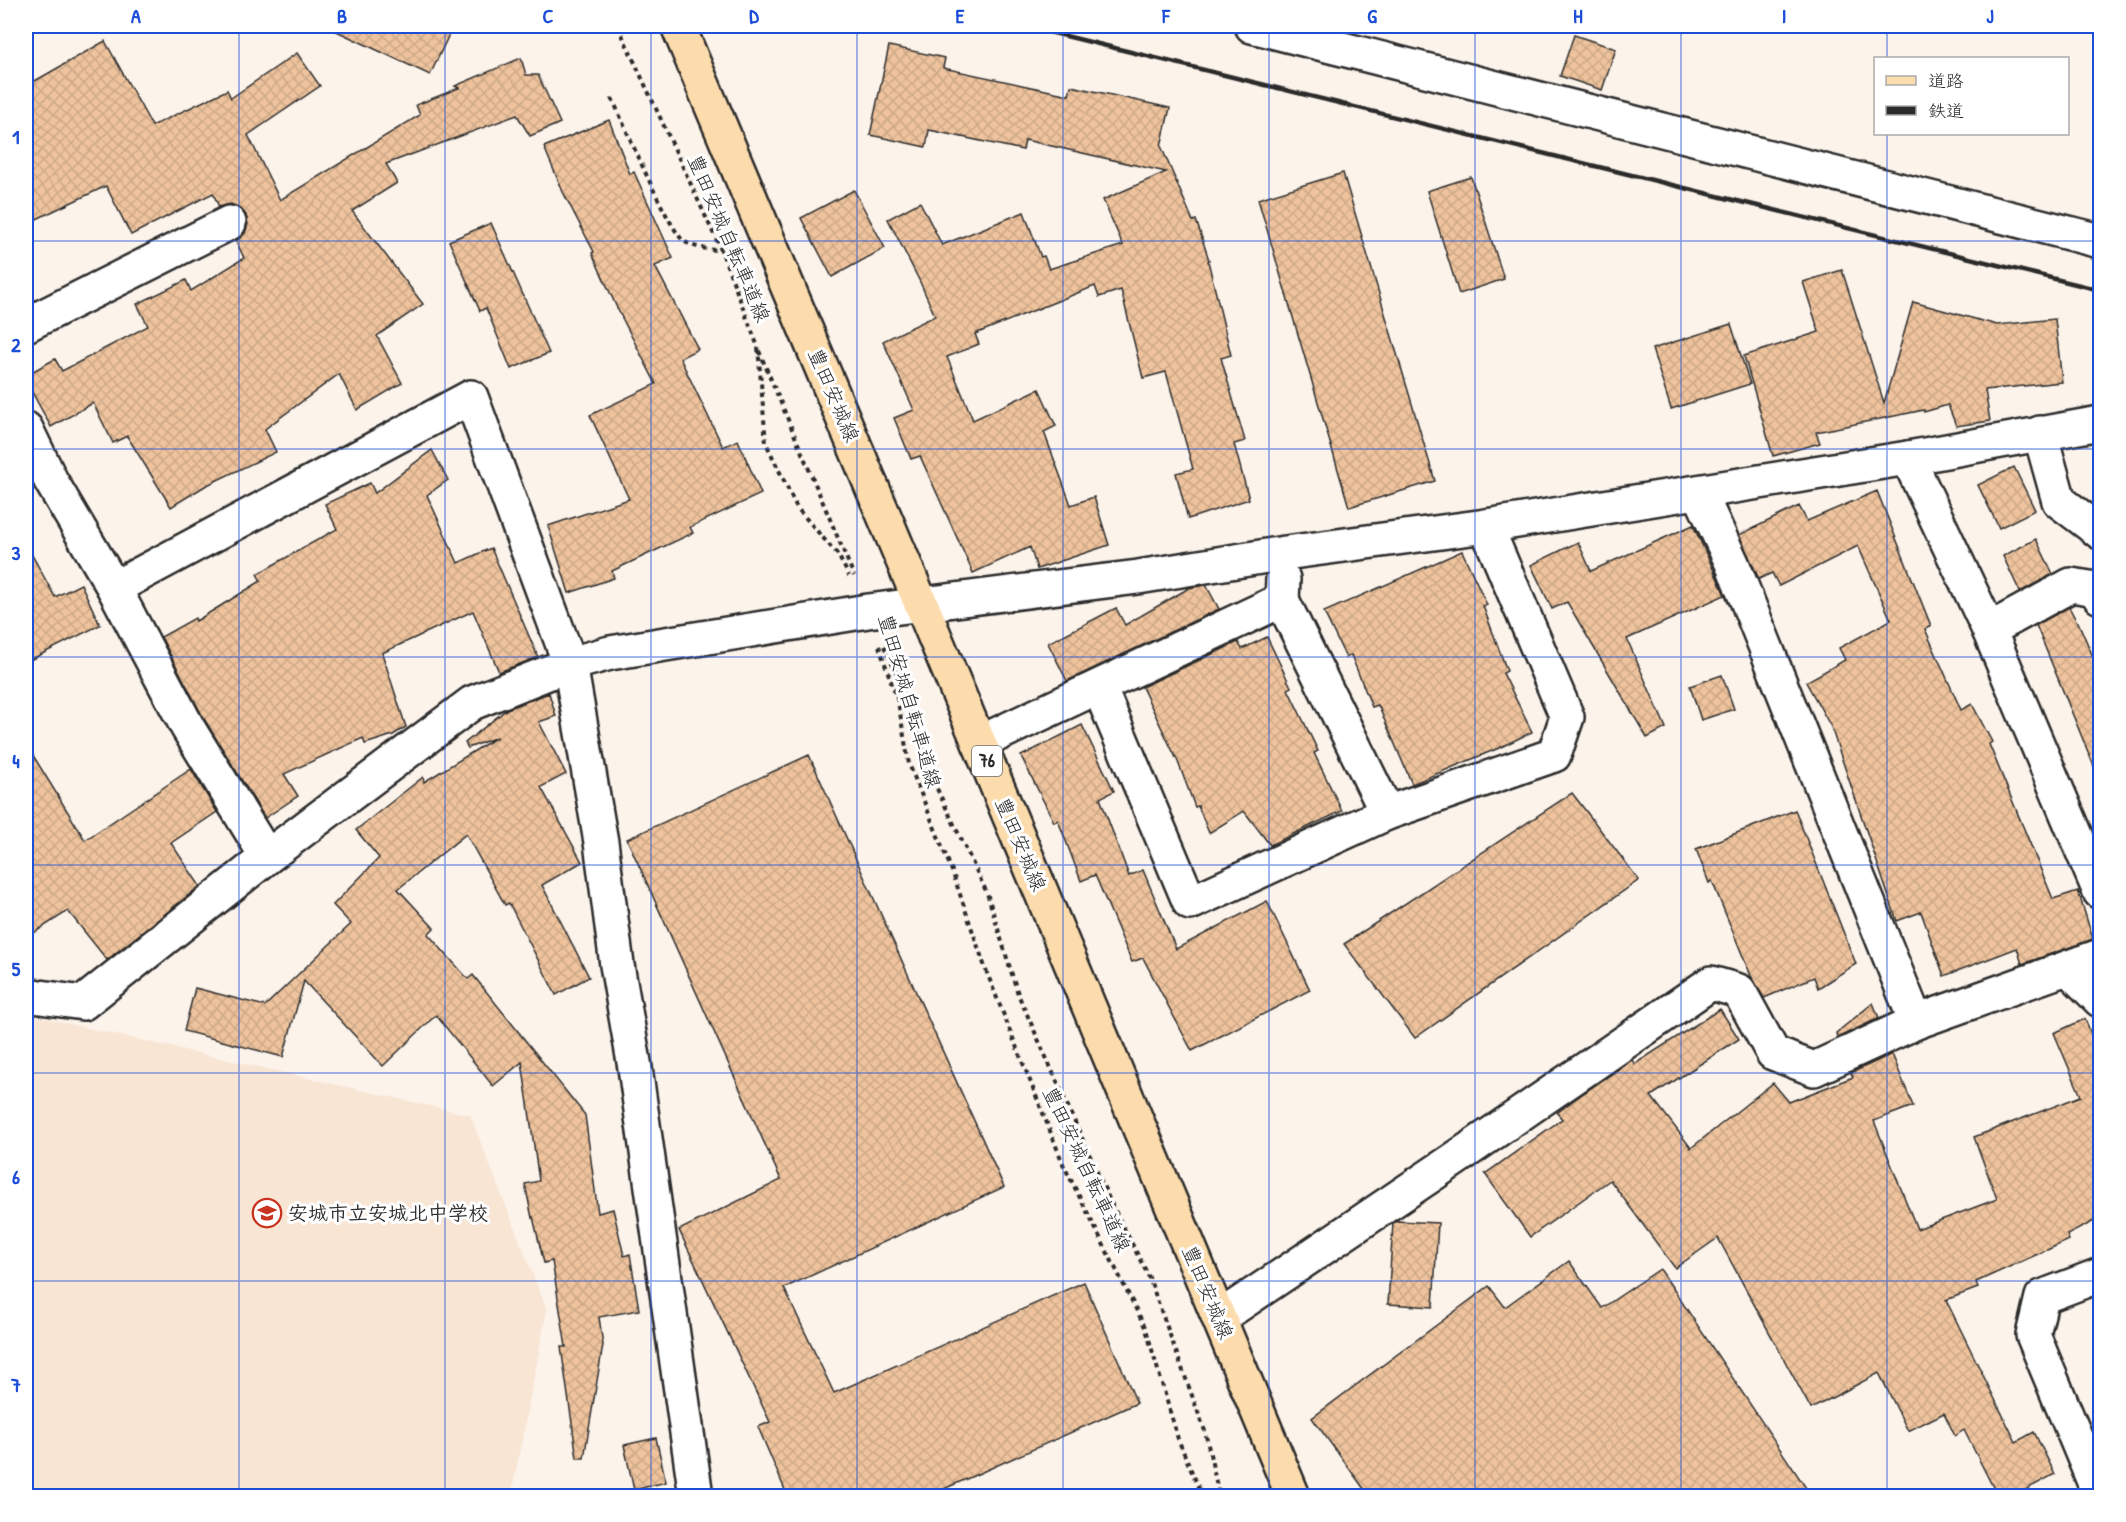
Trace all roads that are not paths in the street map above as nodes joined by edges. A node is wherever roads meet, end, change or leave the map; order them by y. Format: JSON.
{"nodes":[{"id":1,"x":678,"y":26,"type":"edge"},
{"id":2,"x":1251,"y":26,"type":"edge"},
{"id":3,"x":229,"y":223,"type":"dead end"},
{"id":4,"x":2100,"y":241,"type":"edge"},
{"id":5,"x":26,"y":325,"type":"edge"},
{"id":6,"x":2100,"y":423,"type":"edge"},
{"id":7,"x":26,"y":429,"type":"edge"},
{"id":8,"x":2040,"y":433,"type":"junction"},
{"id":9,"x":1908,"y":458,"type":"junction"},
{"id":10,"x":36,"y":478,"type":"edge"},
{"id":11,"x":1699,"y":492,"type":"junction"},
{"id":12,"x":1486,"y":526,"type":"junction"},
{"id":13,"x":2100,"y":531,"type":"edge"},
{"id":14,"x":1285,"y":553,"type":"junction"},
{"id":15,"x":114,"y":588,"type":"junction"},
{"id":16,"x":2100,"y":597,"type":"edge"},
{"id":17,"x":1282,"y":600,"type":"junction"},
{"id":18,"x":922,"y":606,"type":"junction"},
{"id":19,"x":1989,"y":630,"type":"junction"},
{"id":20,"x":570,"y":664,"type":"junction"},
{"id":21,"x":1099,"y":687,"type":"junction"},
{"id":22,"x":979,"y":743,"type":"junction"},
{"id":23,"x":1387,"y":813,"type":"junction"},
{"id":24,"x":267,"y":857,"type":"junction"},
{"id":25,"x":2100,"y":892,"type":"edge"},
{"id":26,"x":2100,"y":956,"type":"edge"},
{"id":27,"x":2068,"y":968,"type":"junction"},
{"id":28,"x":26,"y":995,"type":"edge"},
{"id":29,"x":2100,"y":1000,"type":"edge"},
{"id":30,"x":1916,"y":1022,"type":"junction"},
{"id":31,"x":2100,"y":1275,"type":"edge"},
{"id":32,"x":1219,"y":1318,"type":"junction"},
{"id":33,"x":696,"y":1497,"type":"edge"},
{"id":34,"x":1293,"y":1497,"type":"edge"},
{"id":35,"x":2100,"y":1497,"type":"edge"}],
"edges":[{"from":1,"to":18,"type":"main road","name":"豊田安城線","number":"76"},
{"from":2,"to":4,"type":"street"},
{"from":3,"to":5,"type":"street"},
{"from":6,"to":8,"type":"street"},
{"from":7,"to":10,"type":"street"},
{"from":8,"to":9,"type":"street"},
{"from":8,"to":13,"type":"street"},
{"from":9,"to":11,"type":"street"},
{"from":9,"to":19,"type":"street"},
{"from":10,"to":15,"type":"street"},
{"from":11,"to":12,"type":"street"},
{"from":11,"to":30,"type":"street"},
{"from":12,"to":14,"type":"street"},
{"from":12,"to":23,"type":"street"},
{"from":14,"to":17,"type":"street"},
{"from":14,"to":18,"type":"street"},
{"from":15,"to":20,"type":"street"},
{"from":15,"to":24,"type":"street"},
{"from":16,"to":19,"type":"street"},
{"from":17,"to":21,"type":"street"},
{"from":17,"to":23,"type":"street"},
{"from":18,"to":20,"type":"street"},
{"from":18,"to":22,"type":"main road","name":"豊田安城線","number":"76"},
{"from":19,"to":25,"type":"street"},
{"from":20,"to":24,"type":"street"},
{"from":20,"to":33,"type":"street"},
{"from":21,"to":22,"type":"street"},
{"from":21,"to":23,"type":"street"},
{"from":22,"to":32,"type":"main road","name":"豊田安城線","number":"76"},
{"from":24,"to":28,"type":"street"},
{"from":26,"to":27,"type":"street"},
{"from":27,"to":29,"type":"street"},
{"from":27,"to":30,"type":"street"},
{"from":30,"to":32,"type":"street"},
{"from":31,"to":35,"type":"street"},
{"from":32,"to":34,"type":"main road","name":"豊田安城線","number":"76"}]}
